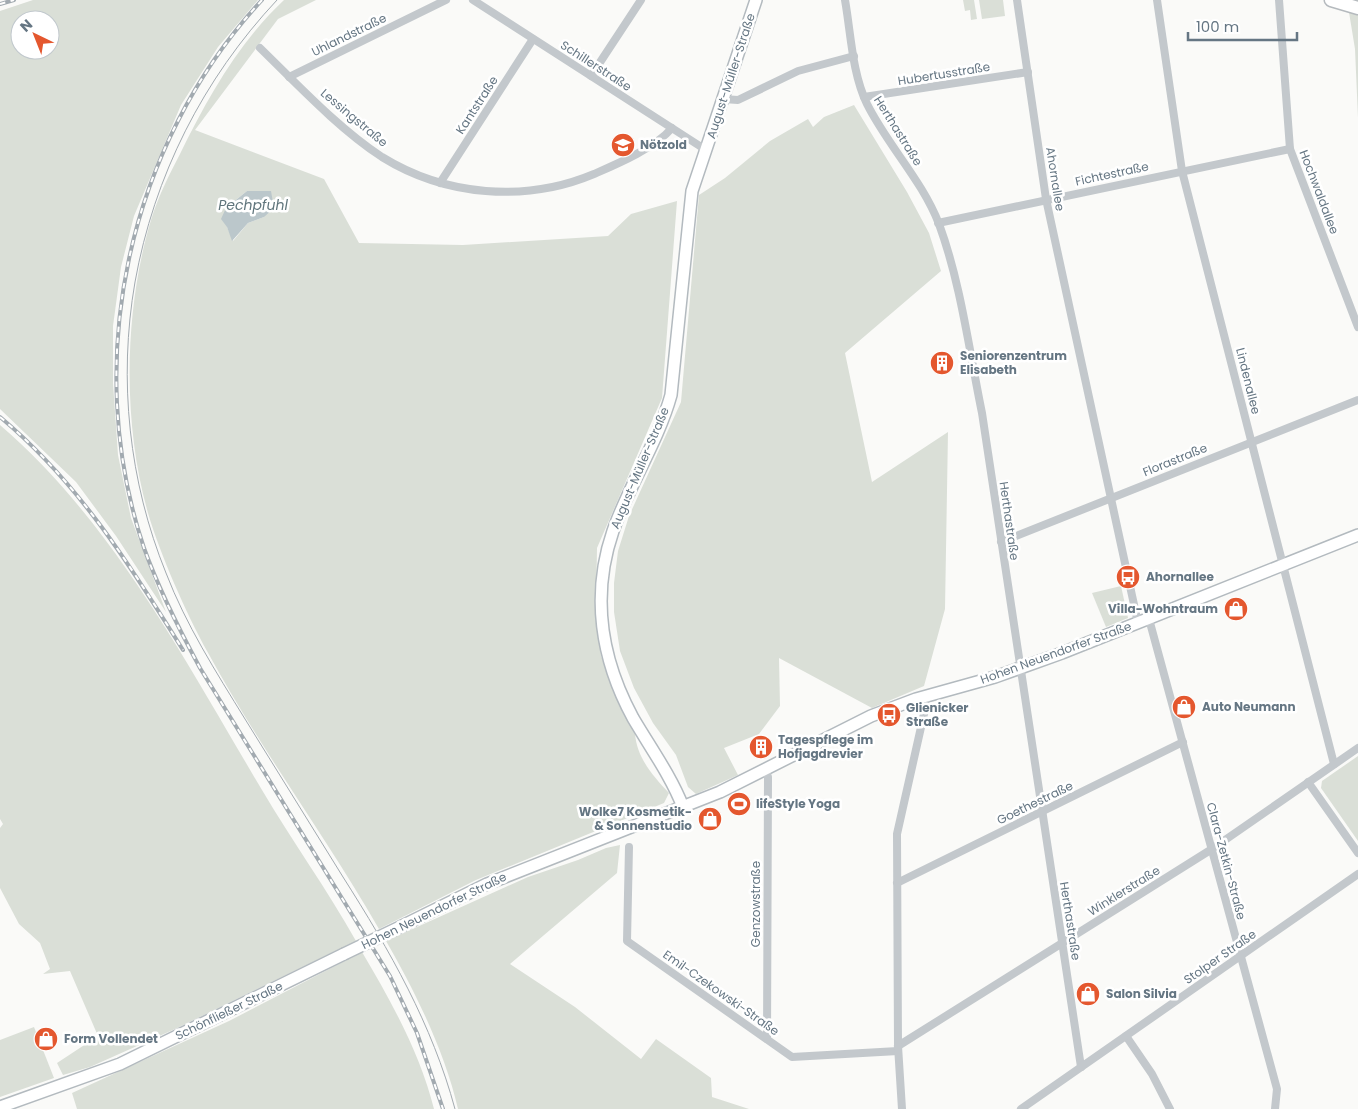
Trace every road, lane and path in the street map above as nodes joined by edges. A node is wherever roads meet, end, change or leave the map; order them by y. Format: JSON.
{"nodes":[{"id":1,"x":446,"y":0,"type":"edge"},
{"id":2,"x":473,"y":0,"type":"edge"},
{"id":3,"x":641,"y":0,"type":"edge"},
{"id":4,"x":756,"y":0,"type":"edge"},
{"id":5,"x":845,"y":0,"type":"edge"},
{"id":6,"x":1017,"y":0,"type":"edge"},
{"id":7,"x":1157,"y":0,"type":"edge"},
{"id":8,"x":1279,"y":0,"type":"edge"},
{"id":9,"x":1331,"y":0,"type":"edge"},
{"id":10,"x":1358,"y":8,"type":"edge"},
{"id":11,"x":533,"y":39,"type":"junction"},
{"id":12,"x":260,"y":48,"type":"dead end"},
{"id":13,"x":854,"y":56,"type":"junction"},
{"id":14,"x":1028,"y":72,"type":"junction"},
{"id":15,"x":591,"y":76,"type":"junction"},
{"id":16,"x":289,"y":77,"type":"junction"},
{"id":17,"x":864,"y":97,"type":"junction"},
{"id":18,"x":723,"y":99,"type":"junction"},
{"id":19,"x":672,"y":128,"type":"junction"},
{"id":20,"x":1290,"y":148,"type":"junction"},
{"id":21,"x":706,"y":150,"type":"junction"},
{"id":22,"x":1182,"y":171,"type":"junction"},
{"id":23,"x":440,"y":183,"type":"junction"},
{"id":24,"x":1046,"y":199,"type":"junction"},
{"id":25,"x":938,"y":223,"type":"junction"},
{"id":26,"x":1358,"y":327,"type":"edge"},
{"id":27,"x":1358,"y":400,"type":"edge"},
{"id":28,"x":1252,"y":442,"type":"junction"},
{"id":29,"x":1111,"y":498,"type":"junction"},
{"id":30,"x":1358,"y":535,"type":"edge"},
{"id":31,"x":1001,"y":542,"type":"junction"},
{"id":32,"x":1282,"y":565,"type":"junction"},
{"id":33,"x":1144,"y":621,"type":"junction"},
{"id":34,"x":1020,"y":669,"type":"junction"},
{"id":35,"x":925,"y":696,"type":"junction"},
{"id":36,"x":1183,"y":742,"type":"junction"},
{"id":37,"x":1358,"y":748,"type":"edge"},
{"id":38,"x":1334,"y":764,"type":"junction"},
{"id":39,"x":765,"y":770,"type":"junction"},
{"id":40,"x":1308,"y":782,"type":"junction"},
{"id":41,"x":684,"y":807,"type":"junction"},
{"id":42,"x":1042,"y":812,"type":"junction"},
{"id":43,"x":629,"y":847,"type":"dead end"},
{"id":44,"x":1212,"y":849,"type":"junction"},
{"id":45,"x":1358,"y":852,"type":"edge"},
{"id":46,"x":1358,"y":874,"type":"edge"},
{"id":47,"x":897,"y":883,"type":"junction"},
{"id":48,"x":1062,"y":943,"type":"junction"},
{"id":49,"x":344,"y":954,"type":"joint"},
{"id":50,"x":1240,"y":956,"type":"junction"},
{"id":51,"x":1126,"y":1036,"type":"junction"},
{"id":52,"x":767,"y":1039,"type":"junction"},
{"id":53,"x":898,"y":1049,"type":"junction"},
{"id":54,"x":1081,"y":1067,"type":"junction"},
{"id":55,"x":0,"y":1107,"type":"edge"},
{"id":56,"x":902,"y":1109,"type":"edge"},
{"id":57,"x":1021,"y":1109,"type":"edge"},
{"id":58,"x":1170,"y":1109,"type":"edge"},
{"id":59,"x":1276,"y":1109,"type":"edge"}],
"edges":[{"from":1,"to":16,"type":"street","name":"Uhlandstraße"},
{"from":2,"to":11,"type":"street","name":"Schillerstraße"},
{"from":3,"to":15,"type":"street"},
{"from":4,"to":18,"type":"main road","name":"August-Müller-Straße"},
{"from":5,"to":13,"type":"street","name":"Herthastraße"},
{"from":6,"to":14,"type":"street","name":"Ahornallee"},
{"from":7,"to":22,"type":"street","name":"Lindenallee"},
{"from":8,"to":20,"type":"street","name":"Hochwaldallee"},
{"from":9,"to":10,"type":"main road"},
{"from":11,"to":15,"type":"street","name":"Schillerstraße"},
{"from":11,"to":23,"type":"street","name":"Kantstraße"},
{"from":12,"to":16,"type":"street","name":"Lessingstraße"},
{"from":13,"to":17,"type":"street","name":"Herthastraße"},
{"from":13,"to":18,"type":"street"},
{"from":14,"to":17,"type":"street","name":"Hubertusstraße"},
{"from":14,"to":24,"type":"street","name":"Ahornallee"},
{"from":15,"to":19,"type":"street","name":"Schillerstraße"},
{"from":16,"to":23,"type":"street","name":"Lessingstraße"},
{"from":17,"to":25,"type":"street","name":"Herthastraße"},
{"from":18,"to":21,"type":"main road","name":"August-Müller-Straße"},
{"from":19,"to":21,"type":"street","name":"Schillerstraße"},
{"from":19,"to":23,"type":"street","name":"Lessingstraße"},
{"from":20,"to":22,"type":"street","name":"Fichtestraße"},
{"from":20,"to":26,"type":"street","name":"Hochwaldallee"},
{"from":21,"to":41,"type":"main road","name":"August-Müller-Straße"},
{"from":22,"to":24,"type":"street","name":"Fichtestraße"},
{"from":22,"to":28,"type":"street","name":"Lindenallee"},
{"from":24,"to":25,"type":"street","name":"Fichtestraße"},
{"from":24,"to":29,"type":"street","name":"Ahornallee"},
{"from":25,"to":31,"type":"street","name":"Herthastraße"},
{"from":27,"to":28,"type":"street","name":"Florastraße"},
{"from":28,"to":29,"type":"street","name":"Florastraße"},
{"from":28,"to":32,"type":"street","name":"Lindenallee"},
{"from":29,"to":31,"type":"street","name":"Florastraße"},
{"from":29,"to":33,"type":"street","name":"Ahornallee"},
{"from":30,"to":32,"type":"main road","name":"Hohen Neuendorfer Straße"},
{"from":31,"to":34,"type":"street","name":"Herthastraße"},
{"from":32,"to":33,"type":"main road","name":"Hohen Neuendorfer Straße"},
{"from":32,"to":38,"type":"street","name":"Lindenallee"},
{"from":33,"to":34,"type":"main road","name":"Hohen Neuendorfer Straße"},
{"from":33,"to":36,"type":"street","name":"Clara-Zetkin-Straße"},
{"from":34,"to":35,"type":"main road","name":"Hohen Neuendorfer Straße"},
{"from":34,"to":42,"type":"street","name":"Herthastraße"},
{"from":35,"to":39,"type":"main road","name":"Hohen Neuendorfer Straße"},
{"from":35,"to":47,"type":"street"},
{"from":36,"to":42,"type":"street","name":"Goethestraße"},
{"from":36,"to":44,"type":"street","name":"Clara-Zetkin-Straße"},
{"from":37,"to":38,"type":"street","name":"Winklerstraße"},
{"from":38,"to":40,"type":"street","name":"Winklerstraße"},
{"from":39,"to":41,"type":"main road","name":"Hohen Neuendorfer Straße"},
{"from":39,"to":52,"type":"street","name":"Genzowstraße"},
{"from":40,"to":44,"type":"street","name":"Winklerstraße"},
{"from":40,"to":45,"type":"street"},
{"from":41,"to":49,"type":"main road","name":"Hohen Neuendorfer Straße","bridge":true},
{"from":42,"to":47,"type":"street","name":"Goethestraße"},
{"from":42,"to":48,"type":"street","name":"Herthastraße"},
{"from":43,"to":52,"type":"street","name":"Emil-Czekowski-Straße"},
{"from":44,"to":48,"type":"street","name":"Winklerstraße"},
{"from":44,"to":50,"type":"street","name":"Clara-Zetkin-Straße"},
{"from":46,"to":50,"type":"street","name":"Stolper Straße"},
{"from":47,"to":53,"type":"street"},
{"from":48,"to":53,"type":"street","name":"Winklerstraße"},
{"from":48,"to":54,"type":"street","name":"Herthastraße"},
{"from":49,"to":55,"type":"main road","name":"Schönfließer Straße"},
{"from":50,"to":51,"type":"street","name":"Stolper Straße"},
{"from":50,"to":59,"type":"street","name":"Clara-Zetkin-Straße"},
{"from":51,"to":54,"type":"street","name":"Stolper Straße"},
{"from":51,"to":58,"type":"street"},
{"from":52,"to":53,"type":"street","name":"Emil-Czekowski-Straße"},
{"from":53,"to":56,"type":"street"},
{"from":54,"to":57,"type":"street","name":"Stolper Straße"}]}
